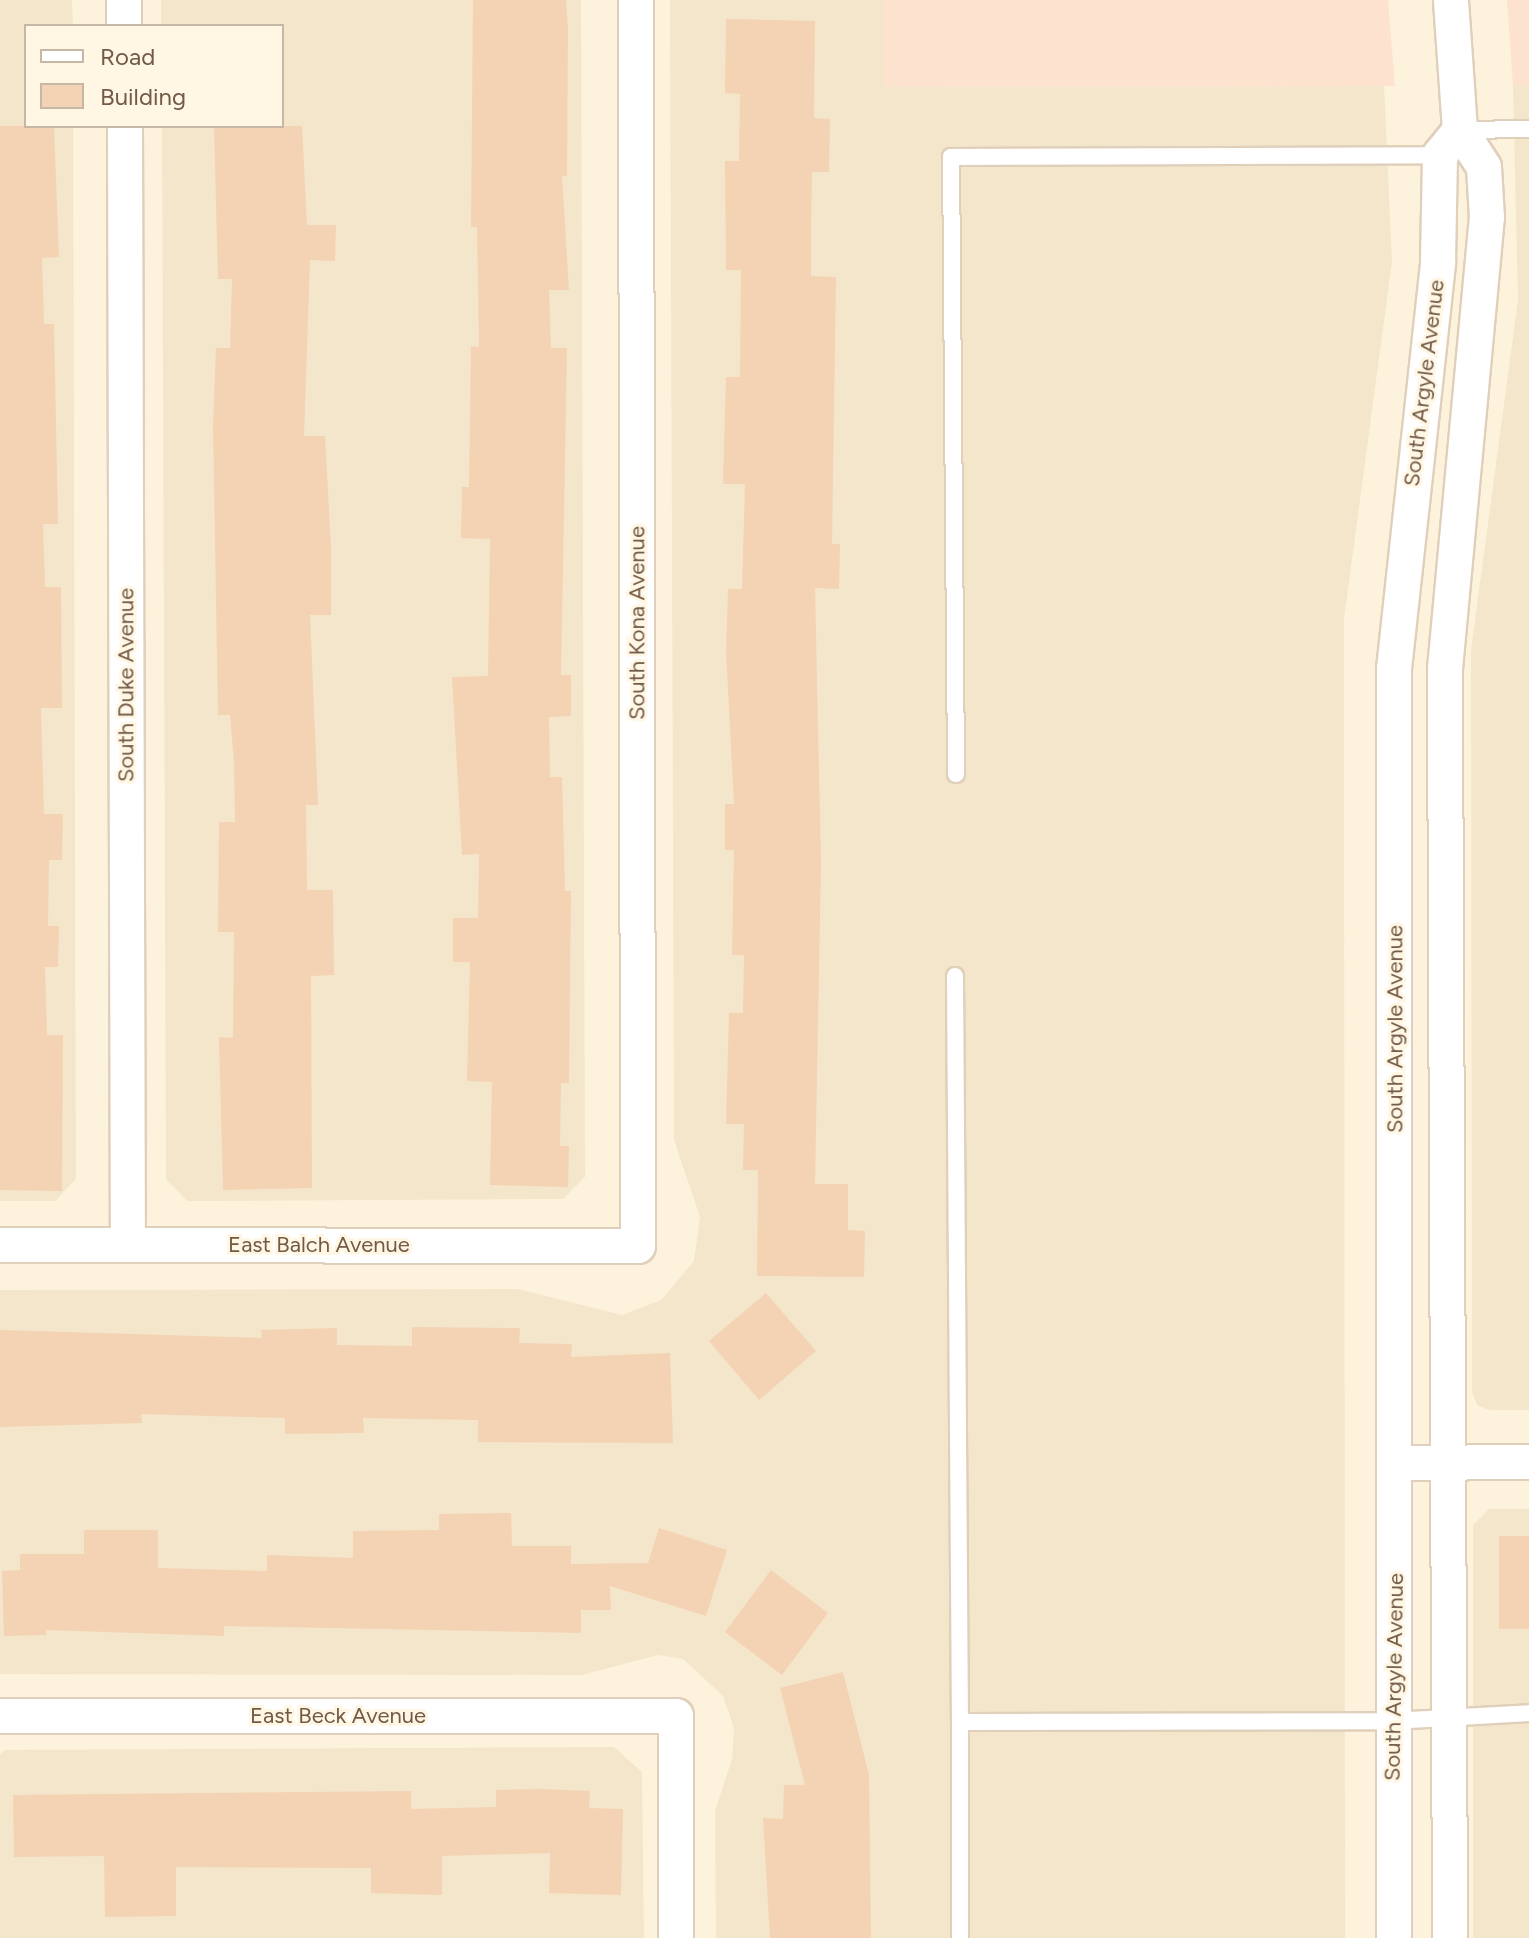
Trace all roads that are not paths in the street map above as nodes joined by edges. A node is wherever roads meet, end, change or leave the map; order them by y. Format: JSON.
{"nodes":[{"id":1,"x":124,"y":0,"type":"edge"},
{"id":2,"x":636,"y":0,"type":"edge"},
{"id":3,"x":1451,"y":0,"type":"edge"},
{"id":4,"x":124,"y":24,"type":"edge"},
{"id":5,"x":125,"y":128,"type":"edge"},
{"id":6,"x":1529,"y":129,"type":"edge"},
{"id":7,"x":1450,"y":142,"type":"junction"},
{"id":8,"x":956,"y":774,"type":"dead end"},
{"id":9,"x":955,"y":976,"type":"dead end"},
{"id":10,"x":128,"y":1244,"type":"junction"},
{"id":11,"x":0,"y":1245,"type":"edge"},
{"id":12,"x":638,"y":1246,"type":"joint"},
{"id":13,"x":1448,"y":1462,"type":"junction"},
{"id":14,"x":1529,"y":1462,"type":"edge"},
{"id":15,"x":1397,"y":1463,"type":"junction"},
{"id":16,"x":1529,"y":1713,"type":"edge"},
{"id":17,"x":1448,"y":1714,"type":"junction"},
{"id":18,"x":0,"y":1716,"type":"edge"},
{"id":19,"x":1392,"y":1721,"type":"junction"},
{"id":20,"x":960,"y":1722,"type":"junction"},
{"id":21,"x":676,"y":1938,"type":"edge"},
{"id":22,"x":960,"y":1938,"type":"edge"},
{"id":23,"x":1394,"y":1938,"type":"edge"},
{"id":24,"x":1450,"y":1938,"type":"edge"}],
"edges":[{"from":1,"to":4,"type":"street"},
{"from":2,"to":12,"type":"street","name":"South Kona Avenue"},
{"from":3,"to":7,"type":"street","name":"South Argyle Avenue"},
{"from":5,"to":10,"type":"street","name":"South Duke Avenue"},
{"from":6,"to":7,"type":"lane"},
{"from":7,"to":8,"type":"lane"},
{"from":7,"to":13,"type":"street","name":"South Argyle Avenue"},
{"from":7,"to":15,"type":"street","name":"South Argyle Avenue"},
{"from":9,"to":20,"type":"lane"},
{"from":10,"to":11,"type":"street","name":"East Balch Avenue"},
{"from":10,"to":12,"type":"street","name":"East Balch Avenue"},
{"from":13,"to":14,"type":"street"},
{"from":13,"to":15,"type":"street"},
{"from":13,"to":17,"type":"street","name":"South Argyle Avenue"},
{"from":15,"to":19,"type":"street","name":"South Argyle Avenue"},
{"from":16,"to":17,"type":"lane"},
{"from":17,"to":19,"type":"lane"},
{"from":17,"to":24,"type":"street","name":"South Argyle Avenue"},
{"from":18,"to":21,"type":"street","name":"East Beck Avenue"},
{"from":19,"to":20,"type":"lane"},
{"from":19,"to":23,"type":"street","name":"South Argyle Avenue"},
{"from":20,"to":22,"type":"lane"}]}
